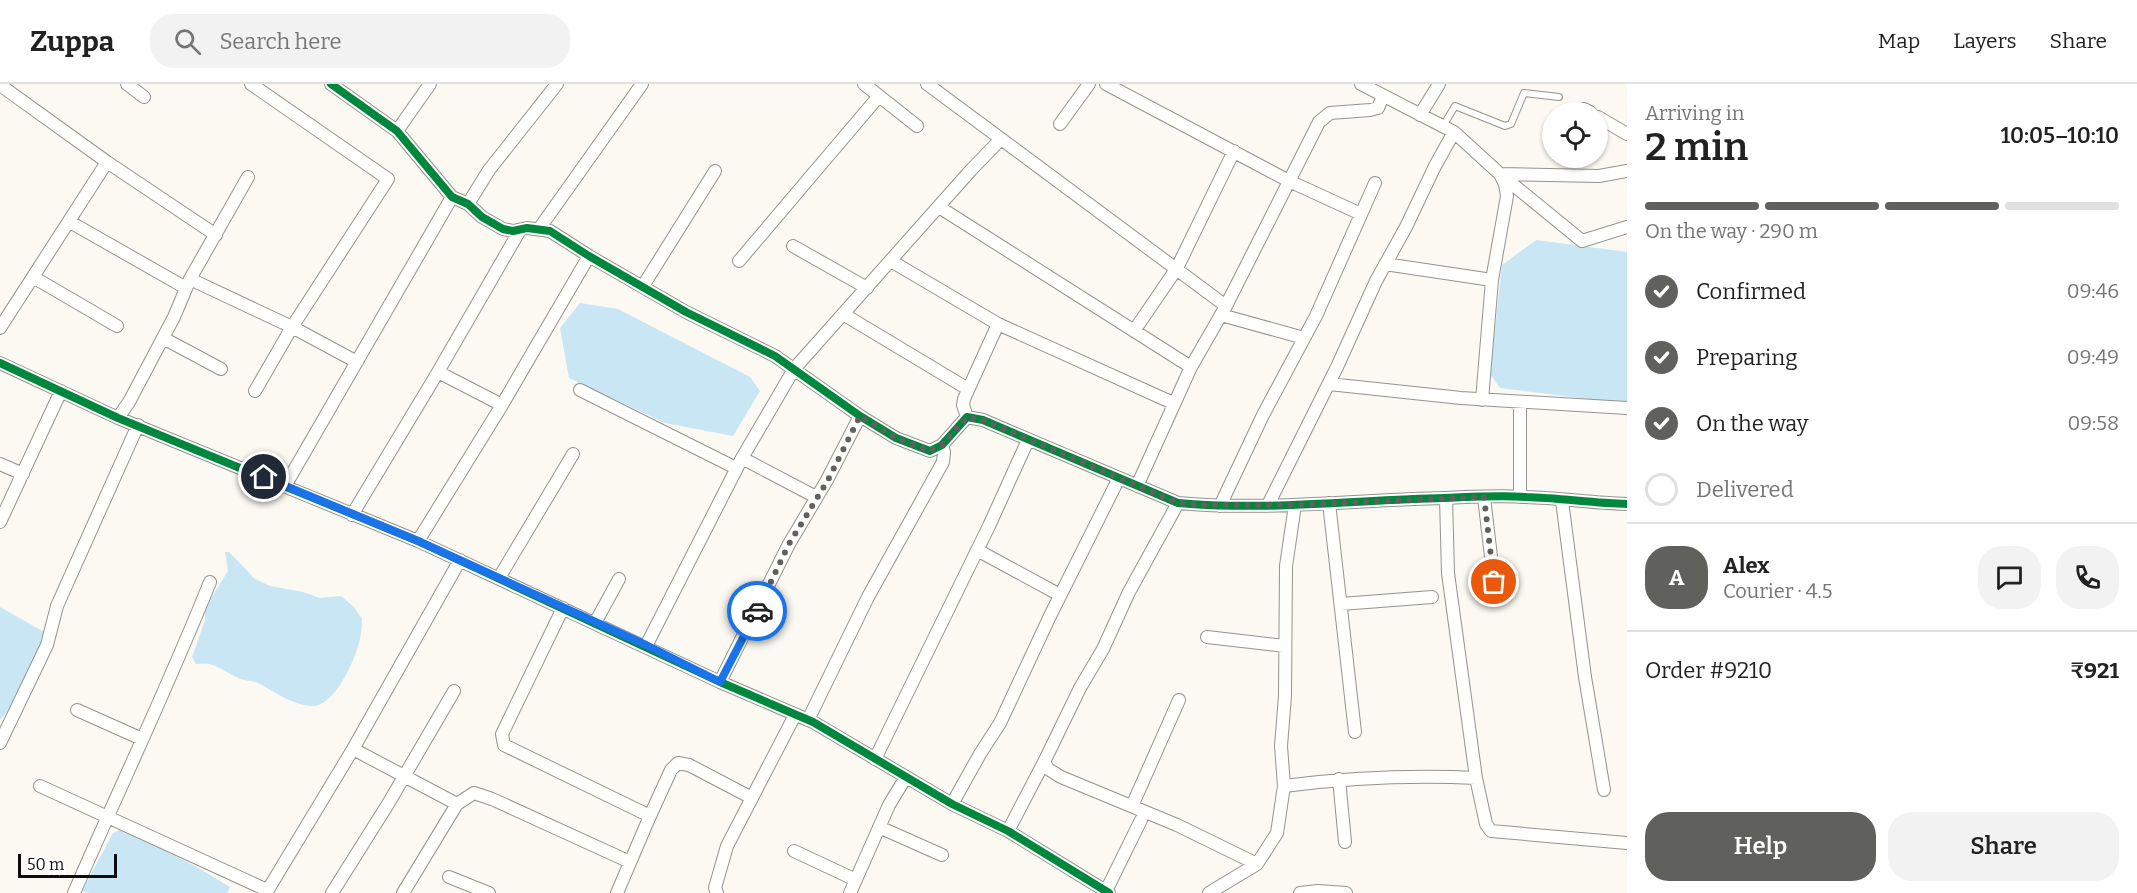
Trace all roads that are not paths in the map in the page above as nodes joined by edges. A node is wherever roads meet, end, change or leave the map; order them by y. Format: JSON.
{"nodes":[{"id":1,"x":127,"y":84,"type":"edge"},
{"id":2,"x":251,"y":84,"type":"edge"},
{"id":3,"x":430,"y":84,"type":"edge"},
{"id":4,"x":557,"y":84,"type":"edge"},
{"id":5,"x":642,"y":84,"type":"edge"},
{"id":6,"x":864,"y":84,"type":"edge"},
{"id":7,"x":927,"y":84,"type":"edge"},
{"id":8,"x":1089,"y":84,"type":"edge"},
{"id":9,"x":1106,"y":84,"type":"edge"},
{"id":10,"x":1361,"y":84,"type":"edge"},
{"id":11,"x":1440,"y":84,"type":"edge"},
{"id":12,"x":0,"y":85,"type":"edge"},
{"id":13,"x":337,"y":86,"type":"edge"},
{"id":14,"x":879,"y":96,"type":"junction"},
{"id":15,"x":1383,"y":96,"type":"junction"},
{"id":16,"x":144,"y":97,"type":"dead end"},
{"id":17,"x":1559,"y":97,"type":"dead end"},
{"id":18,"x":1420,"y":115,"type":"junction"},
{"id":19,"x":1608,"y":123,"type":"edge"},
{"id":20,"x":1060,"y":124,"type":"dead end"},
{"id":21,"x":917,"y":126,"type":"dead end"},
{"id":22,"x":1448,"y":129,"type":"junction"},
{"id":23,"x":397,"y":131,"type":"junction"},
{"id":24,"x":1627,"y":134,"type":"edge"},
{"id":25,"x":1001,"y":139,"type":"junction"},
{"id":26,"x":1234,"y":151,"type":"junction"},
{"id":27,"x":107,"y":162,"type":"junction"},
{"id":28,"x":715,"y":171,"type":"dead end"},
{"id":29,"x":1627,"y":171,"type":"edge"},
{"id":30,"x":1500,"y":174,"type":"junction"},
{"id":31,"x":248,"y":177,"type":"dead end"},
{"id":32,"x":1289,"y":181,"type":"junction"},
{"id":33,"x":1375,"y":183,"type":"dead end"},
{"id":34,"x":452,"y":197,"type":"junction"},
{"id":35,"x":468,"y":204,"type":"junction"},
{"id":36,"x":939,"y":207,"type":"junction"},
{"id":37,"x":1361,"y":214,"type":"junction"},
{"id":38,"x":70,"y":222,"type":"junction"},
{"id":39,"x":1627,"y":227,"type":"edge"},
{"id":40,"x":539,"y":229,"type":"junction"},
{"id":41,"x":520,"y":230,"type":"junction"},
{"id":42,"x":216,"y":235,"type":"junction"},
{"id":43,"x":793,"y":246,"type":"dead end"},
{"id":44,"x":589,"y":256,"type":"junction"},
{"id":45,"x":740,"y":261,"type":"dead end"},
{"id":46,"x":891,"y":261,"type":"junction"},
{"id":47,"x":1385,"y":264,"type":"junction"},
{"id":48,"x":1177,"y":268,"type":"junction"},
{"id":49,"x":33,"y":277,"type":"junction"},
{"id":50,"x":1492,"y":280,"type":"junction"},
{"id":51,"x":188,"y":283,"type":"junction"},
{"id":52,"x":643,"y":286,"type":"junction"},
{"id":53,"x":867,"y":288,"type":"junction"},
{"id":54,"x":1223,"y":311,"type":"junction"},
{"id":55,"x":843,"y":314,"type":"junction"},
{"id":56,"x":999,"y":324,"type":"junction"},
{"id":57,"x":117,"y":326,"type":"dead end"},
{"id":58,"x":292,"y":327,"type":"junction"},
{"id":59,"x":0,"y":328,"type":"edge"},
{"id":60,"x":1134,"y":331,"type":"junction"},
{"id":61,"x":164,"y":338,"type":"junction"},
{"id":62,"x":1304,"y":338,"type":"junction"},
{"id":63,"x":357,"y":362,"type":"junction"},
{"id":64,"x":0,"y":363,"type":"edge"},
{"id":65,"x":1191,"y":367,"type":"junction"},
{"id":66,"x":221,"y":369,"type":"dead end"},
{"id":67,"x":794,"y":369,"type":"junction"},
{"id":68,"x":438,"y":372,"type":"junction"},
{"id":69,"x":1329,"y":384,"type":"junction"},
{"id":70,"x":968,"y":389,"type":"junction"},
{"id":71,"x":580,"y":390,"type":"dead end"},
{"id":72,"x":255,"y":391,"type":"dead end"},
{"id":73,"x":61,"y":392,"type":"junction"},
{"id":74,"x":1482,"y":400,"type":"junction"},
{"id":75,"x":1173,"y":403,"type":"junction"},
{"id":76,"x":1520,"y":403,"type":"junction"},
{"id":77,"x":502,"y":405,"type":"junction"},
{"id":78,"x":1627,"y":408,"type":"edge"},
{"id":79,"x":860,"y":416,"type":"junction"},
{"id":80,"x":967,"y":417,"type":"junction"},
{"id":81,"x":118,"y":418,"type":"junction"},
{"id":82,"x":138,"y":425,"type":"junction"},
{"id":83,"x":1028,"y":440,"type":"junction"},
{"id":84,"x":942,"y":445,"type":"junction"},
{"id":85,"x":573,"y":454,"type":"dead end"},
{"id":86,"x":739,"y":463,"type":"junction"},
{"id":87,"x":0,"y":464,"type":"edge"},
{"id":88,"x":23,"y":474,"type":"junction"},
{"id":89,"x":1119,"y":478,"type":"junction"},
{"id":90,"x":285,"y":486,"type":"junction"},
{"id":91,"x":1137,"y":486,"type":"junction"},
{"id":92,"x":816,"y":497,"type":"junction"},
{"id":93,"x":1484,"y":497,"type":"junction"},
{"id":94,"x":1520,"y":497,"type":"junction"},
{"id":95,"x":1446,"y":498,"type":"junction"},
{"id":96,"x":1562,"y":501,"type":"junction"},
{"id":97,"x":1178,"y":503,"type":"junction"},
{"id":98,"x":1329,"y":503,"type":"junction"},
{"id":99,"x":1627,"y":504,"type":"edge"},
{"id":100,"x":1268,"y":505,"type":"junction"},
{"id":101,"x":1295,"y":505,"type":"junction"},
{"id":102,"x":1220,"y":506,"type":"junction"},
{"id":103,"x":352,"y":514,"type":"junction"},
{"id":104,"x":0,"y":522,"type":"edge"},
{"id":105,"x":418,"y":541,"type":"junction"},
{"id":106,"x":977,"y":550,"type":"junction"},
{"id":107,"x":460,"y":560,"type":"junction"},
{"id":108,"x":499,"y":578,"type":"junction"},
{"id":109,"x":618,"y":579,"type":"dead end"},
{"id":110,"x":210,"y":582,"type":"dead end"},
{"id":111,"x":1494,"y":582,"type":"dead end"},
{"id":112,"x":1060,"y":594,"type":"junction"},
{"id":113,"x":1432,"y":597,"type":"dead end"},
{"id":114,"x":1341,"y":604,"type":"junction"},
{"id":115,"x":563,"y":608,"type":"junction"},
{"id":116,"x":595,"y":623,"type":"junction"},
{"id":117,"x":1207,"y":637,"type":"dead end"},
{"id":118,"x":646,"y":645,"type":"junction"},
{"id":119,"x":1285,"y":646,"type":"junction"},
{"id":120,"x":720,"y":682,"type":"junction"},
{"id":121,"x":454,"y":691,"type":"dead end"},
{"id":122,"x":1179,"y":699,"type":"dead end"},
{"id":123,"x":77,"y":710,"type":"dead end"},
{"id":124,"x":795,"y":715,"type":"junction"},
{"id":125,"x":808,"y":720,"type":"junction"},
{"id":126,"x":1355,"y":732,"type":"dead end"},
{"id":127,"x":142,"y":739,"type":"junction"},
{"id":128,"x":0,"y":743,"type":"edge"},
{"id":129,"x":353,"y":748,"type":"junction"},
{"id":130,"x":875,"y":759,"type":"junction"},
{"id":131,"x":1044,"y":762,"type":"junction"},
{"id":132,"x":404,"y":777,"type":"junction"},
{"id":133,"x":906,"y":777,"type":"junction"},
{"id":134,"x":1476,"y":778,"type":"junction"},
{"id":135,"x":1339,"y":779,"type":"junction"},
{"id":136,"x":40,"y":786,"type":"dead end"},
{"id":137,"x":1284,"y":786,"type":"junction"},
{"id":138,"x":1604,"y":790,"type":"dead end"},
{"id":139,"x":752,"y":798,"type":"junction"},
{"id":140,"x":457,"y":804,"type":"junction"},
{"id":141,"x":952,"y":804,"type":"junction"},
{"id":142,"x":1132,"y":806,"type":"junction"},
{"id":143,"x":107,"y":816,"type":"junction"},
{"id":144,"x":650,"y":816,"type":"junction"},
{"id":145,"x":1141,"y":820,"type":"dead end"},
{"id":146,"x":879,"y":827,"type":"junction"},
{"id":147,"x":1008,"y":831,"type":"junction"},
{"id":148,"x":1345,"y":842,"type":"dead end"},
{"id":149,"x":1627,"y":843,"type":"edge"},
{"id":150,"x":794,"y":851,"type":"dead end"},
{"id":151,"x":942,"y":855,"type":"dead end"},
{"id":152,"x":630,"y":862,"type":"junction"},
{"id":153,"x":1257,"y":864,"type":"junction"},
{"id":154,"x":449,"y":877,"type":"dead end"},
{"id":155,"x":856,"y":880,"type":"junction"},
{"id":156,"x":266,"y":892,"type":"edge"},
{"id":157,"x":1108,"y":892,"type":"edge"},
{"id":158,"x":74,"y":893,"type":"edge"},
{"id":159,"x":332,"y":893,"type":"edge"},
{"id":160,"x":403,"y":893,"type":"edge"},
{"id":161,"x":489,"y":893,"type":"edge"},
{"id":162,"x":617,"y":893,"type":"edge"},
{"id":163,"x":717,"y":893,"type":"edge"},
{"id":164,"x":850,"y":893,"type":"edge"},
{"id":165,"x":1209,"y":893,"type":"edge"},
{"id":166,"x":1299,"y":893,"type":"edge"},
{"id":167,"x":1346,"y":893,"type":"edge"}],
"edges":[{"from":1,"to":16,"type":"street"},
{"from":2,"to":58,"type":"street"},
{"from":3,"to":23,"type":"street"},
{"from":4,"to":35,"type":"street"},
{"from":5,"to":40,"type":"street"},
{"from":6,"to":14,"type":"street"},
{"from":7,"to":25,"type":"street"},
{"from":8,"to":20,"type":"street"},
{"from":9,"to":26,"type":"street"},
{"from":10,"to":15,"type":"street"},
{"from":11,"to":18,"type":"street"},
{"from":12,"to":27,"type":"street"},
{"from":13,"to":23,"type":"street"},
{"from":14,"to":21,"type":"street"},
{"from":14,"to":45,"type":"street"},
{"from":15,"to":18,"type":"street"},
{"from":15,"to":32,"type":"street"},
{"from":17,"to":22,"type":"lane"},
{"from":18,"to":22,"type":"street"},
{"from":19,"to":24,"type":"street"},
{"from":22,"to":30,"type":"street"},
{"from":22,"to":47,"type":"street"},
{"from":23,"to":34,"type":"street"},
{"from":25,"to":36,"type":"street"},
{"from":25,"to":48,"type":"street"},
{"from":26,"to":32,"type":"street"},
{"from":26,"to":48,"type":"street"},
{"from":27,"to":38,"type":"street"},
{"from":27,"to":42,"type":"street"},
{"from":28,"to":52,"type":"street"},
{"from":29,"to":30,"type":"street"},
{"from":30,"to":39,"type":"street"},
{"from":30,"to":50,"type":"street"},
{"from":31,"to":42,"type":"street"},
{"from":32,"to":37,"type":"street"},
{"from":32,"to":54,"type":"street"},
{"from":33,"to":37,"type":"street"},
{"from":34,"to":35,"type":"street"},
{"from":34,"to":63,"type":"street"},
{"from":35,"to":41,"type":"street"},
{"from":36,"to":46,"type":"street"},
{"from":36,"to":60,"type":"street"},
{"from":37,"to":62,"type":"street"},
{"from":38,"to":49,"type":"street"},
{"from":38,"to":51,"type":"street"},
{"from":40,"to":41,"type":"street"},
{"from":40,"to":44,"type":"street"},
{"from":41,"to":68,"type":"street"},
{"from":42,"to":51,"type":"street"},
{"from":43,"to":53,"type":"street"},
{"from":44,"to":52,"type":"street"},
{"from":44,"to":77,"type":"street"},
{"from":46,"to":53,"type":"street"},
{"from":46,"to":56,"type":"street"},
{"from":47,"to":50,"type":"street"},
{"from":47,"to":69,"type":"street"},
{"from":48,"to":54,"type":"street"},
{"from":48,"to":60,"type":"street"},
{"from":49,"to":57,"type":"street"},
{"from":49,"to":59,"type":"street"},
{"from":50,"to":74,"type":"street"},
{"from":51,"to":58,"type":"street"},
{"from":51,"to":61,"type":"street"},
{"from":52,"to":67,"type":"street"},
{"from":53,"to":55,"type":"street"},
{"from":54,"to":62,"type":"street"},
{"from":54,"to":65,"type":"street"},
{"from":55,"to":67,"type":"street"},
{"from":55,"to":70,"type":"street"},
{"from":56,"to":70,"type":"street"},
{"from":56,"to":75,"type":"street"},
{"from":58,"to":63,"type":"street"},
{"from":58,"to":72,"type":"street"},
{"from":60,"to":65,"type":"street"},
{"from":61,"to":66,"type":"street"},
{"from":61,"to":81,"type":"street"},
{"from":62,"to":102,"type":"street"},
{"from":63,"to":90,"type":"street"},
{"from":64,"to":73,"type":"street"},
{"from":65,"to":75,"type":"street"},
{"from":67,"to":79,"type":"street"},
{"from":67,"to":86,"type":"street"},
{"from":68,"to":77,"type":"street"},
{"from":68,"to":103,"type":"street"},
{"from":69,"to":74,"type":"street"},
{"from":69,"to":100,"type":"street"},
{"from":70,"to":80,"type":"street"},
{"from":71,"to":86,"type":"street"},
{"from":73,"to":81,"type":"street"},
{"from":73,"to":88,"type":"street"},
{"from":74,"to":76,"type":"street"},
{"from":75,"to":91,"type":"street"},
{"from":76,"to":78,"type":"street"},
{"from":76,"to":94,"type":"street"},
{"from":77,"to":105,"type":"street"},
{"from":79,"to":84,"type":"street"},
{"from":79,"to":92,"type":"street"},
{"from":80,"to":83,"type":"street"},
{"from":80,"to":84,"type":"street"},
{"from":81,"to":82,"type":"street"},
{"from":82,"to":90,"type":"street"},
{"from":82,"to":128,"type":"street"},
{"from":83,"to":89,"type":"street"},
{"from":83,"to":106,"type":"street"},
{"from":84,"to":125,"type":"street"},
{"from":85,"to":108,"type":"street"},
{"from":86,"to":92,"type":"street"},
{"from":86,"to":118,"type":"street"},
{"from":87,"to":88,"type":"street"},
{"from":88,"to":104,"type":"street"},
{"from":89,"to":91,"type":"street"},
{"from":89,"to":112,"type":"street"},
{"from":90,"to":103,"type":"street"},
{"from":91,"to":97,"type":"street"},
{"from":92,"to":120,"type":"street"},
{"from":93,"to":94,"type":"street"},
{"from":93,"to":95,"type":"street"},
{"from":93,"to":111,"type":"street"},
{"from":94,"to":96,"type":"street"},
{"from":95,"to":98,"type":"street"},
{"from":95,"to":134,"type":"street"},
{"from":96,"to":99,"type":"street"},
{"from":96,"to":138,"type":"street"},
{"from":97,"to":102,"type":"street"},
{"from":97,"to":131,"type":"street"},
{"from":98,"to":101,"type":"street"},
{"from":98,"to":114,"type":"street"},
{"from":100,"to":101,"type":"street"},
{"from":100,"to":102,"type":"street"},
{"from":101,"to":119,"type":"street"},
{"from":103,"to":105,"type":"street"},
{"from":105,"to":107,"type":"street"},
{"from":106,"to":112,"type":"street"},
{"from":106,"to":130,"type":"street"},
{"from":107,"to":108,"type":"street"},
{"from":107,"to":129,"type":"street"},
{"from":108,"to":115,"type":"street"},
{"from":109,"to":116,"type":"street"},
{"from":110,"to":127,"type":"street"},
{"from":112,"to":141,"type":"street"},
{"from":113,"to":114,"type":"street"},
{"from":114,"to":126,"type":"street"},
{"from":115,"to":116,"type":"street"},
{"from":115,"to":144,"type":"street"},
{"from":116,"to":118,"type":"street"},
{"from":117,"to":119,"type":"street"},
{"from":118,"to":120,"type":"street"},
{"from":119,"to":137,"type":"street"},
{"from":120,"to":124,"type":"street"},
{"from":121,"to":132,"type":"street"},
{"from":122,"to":142,"type":"street"},
{"from":123,"to":127,"type":"street"},
{"from":124,"to":125,"type":"street"},
{"from":124,"to":139,"type":"street"},
{"from":125,"to":130,"type":"street"},
{"from":127,"to":143,"type":"street"},
{"from":129,"to":132,"type":"street"},
{"from":129,"to":156,"type":"street"},
{"from":130,"to":133,"type":"street"},
{"from":131,"to":142,"type":"street"},
{"from":131,"to":147,"type":"street"},
{"from":132,"to":140,"type":"street"},
{"from":132,"to":159,"type":"street"},
{"from":133,"to":141,"type":"street"},
{"from":133,"to":146,"type":"street"},
{"from":134,"to":135,"type":"street"},
{"from":134,"to":149,"type":"street"},
{"from":135,"to":137,"type":"street"},
{"from":135,"to":148,"type":"street"},
{"from":136,"to":143,"type":"street"},
{"from":137,"to":153,"type":"street"},
{"from":139,"to":144,"type":"street"},
{"from":139,"to":163,"type":"street"},
{"from":140,"to":152,"type":"street"},
{"from":140,"to":160,"type":"street"},
{"from":141,"to":147,"type":"street"},
{"from":142,"to":153,"type":"street"},
{"from":143,"to":156,"type":"street"},
{"from":143,"to":158,"type":"street"},
{"from":144,"to":152,"type":"street"},
{"from":145,"to":157,"type":"street"},
{"from":146,"to":151,"type":"street"},
{"from":146,"to":155,"type":"street"},
{"from":147,"to":157,"type":"street"},
{"from":150,"to":155,"type":"street"},
{"from":152,"to":162,"type":"street"},
{"from":153,"to":165,"type":"street"},
{"from":154,"to":161,"type":"street"},
{"from":155,"to":164,"type":"street"},
{"from":166,"to":167,"type":"street"}]}
